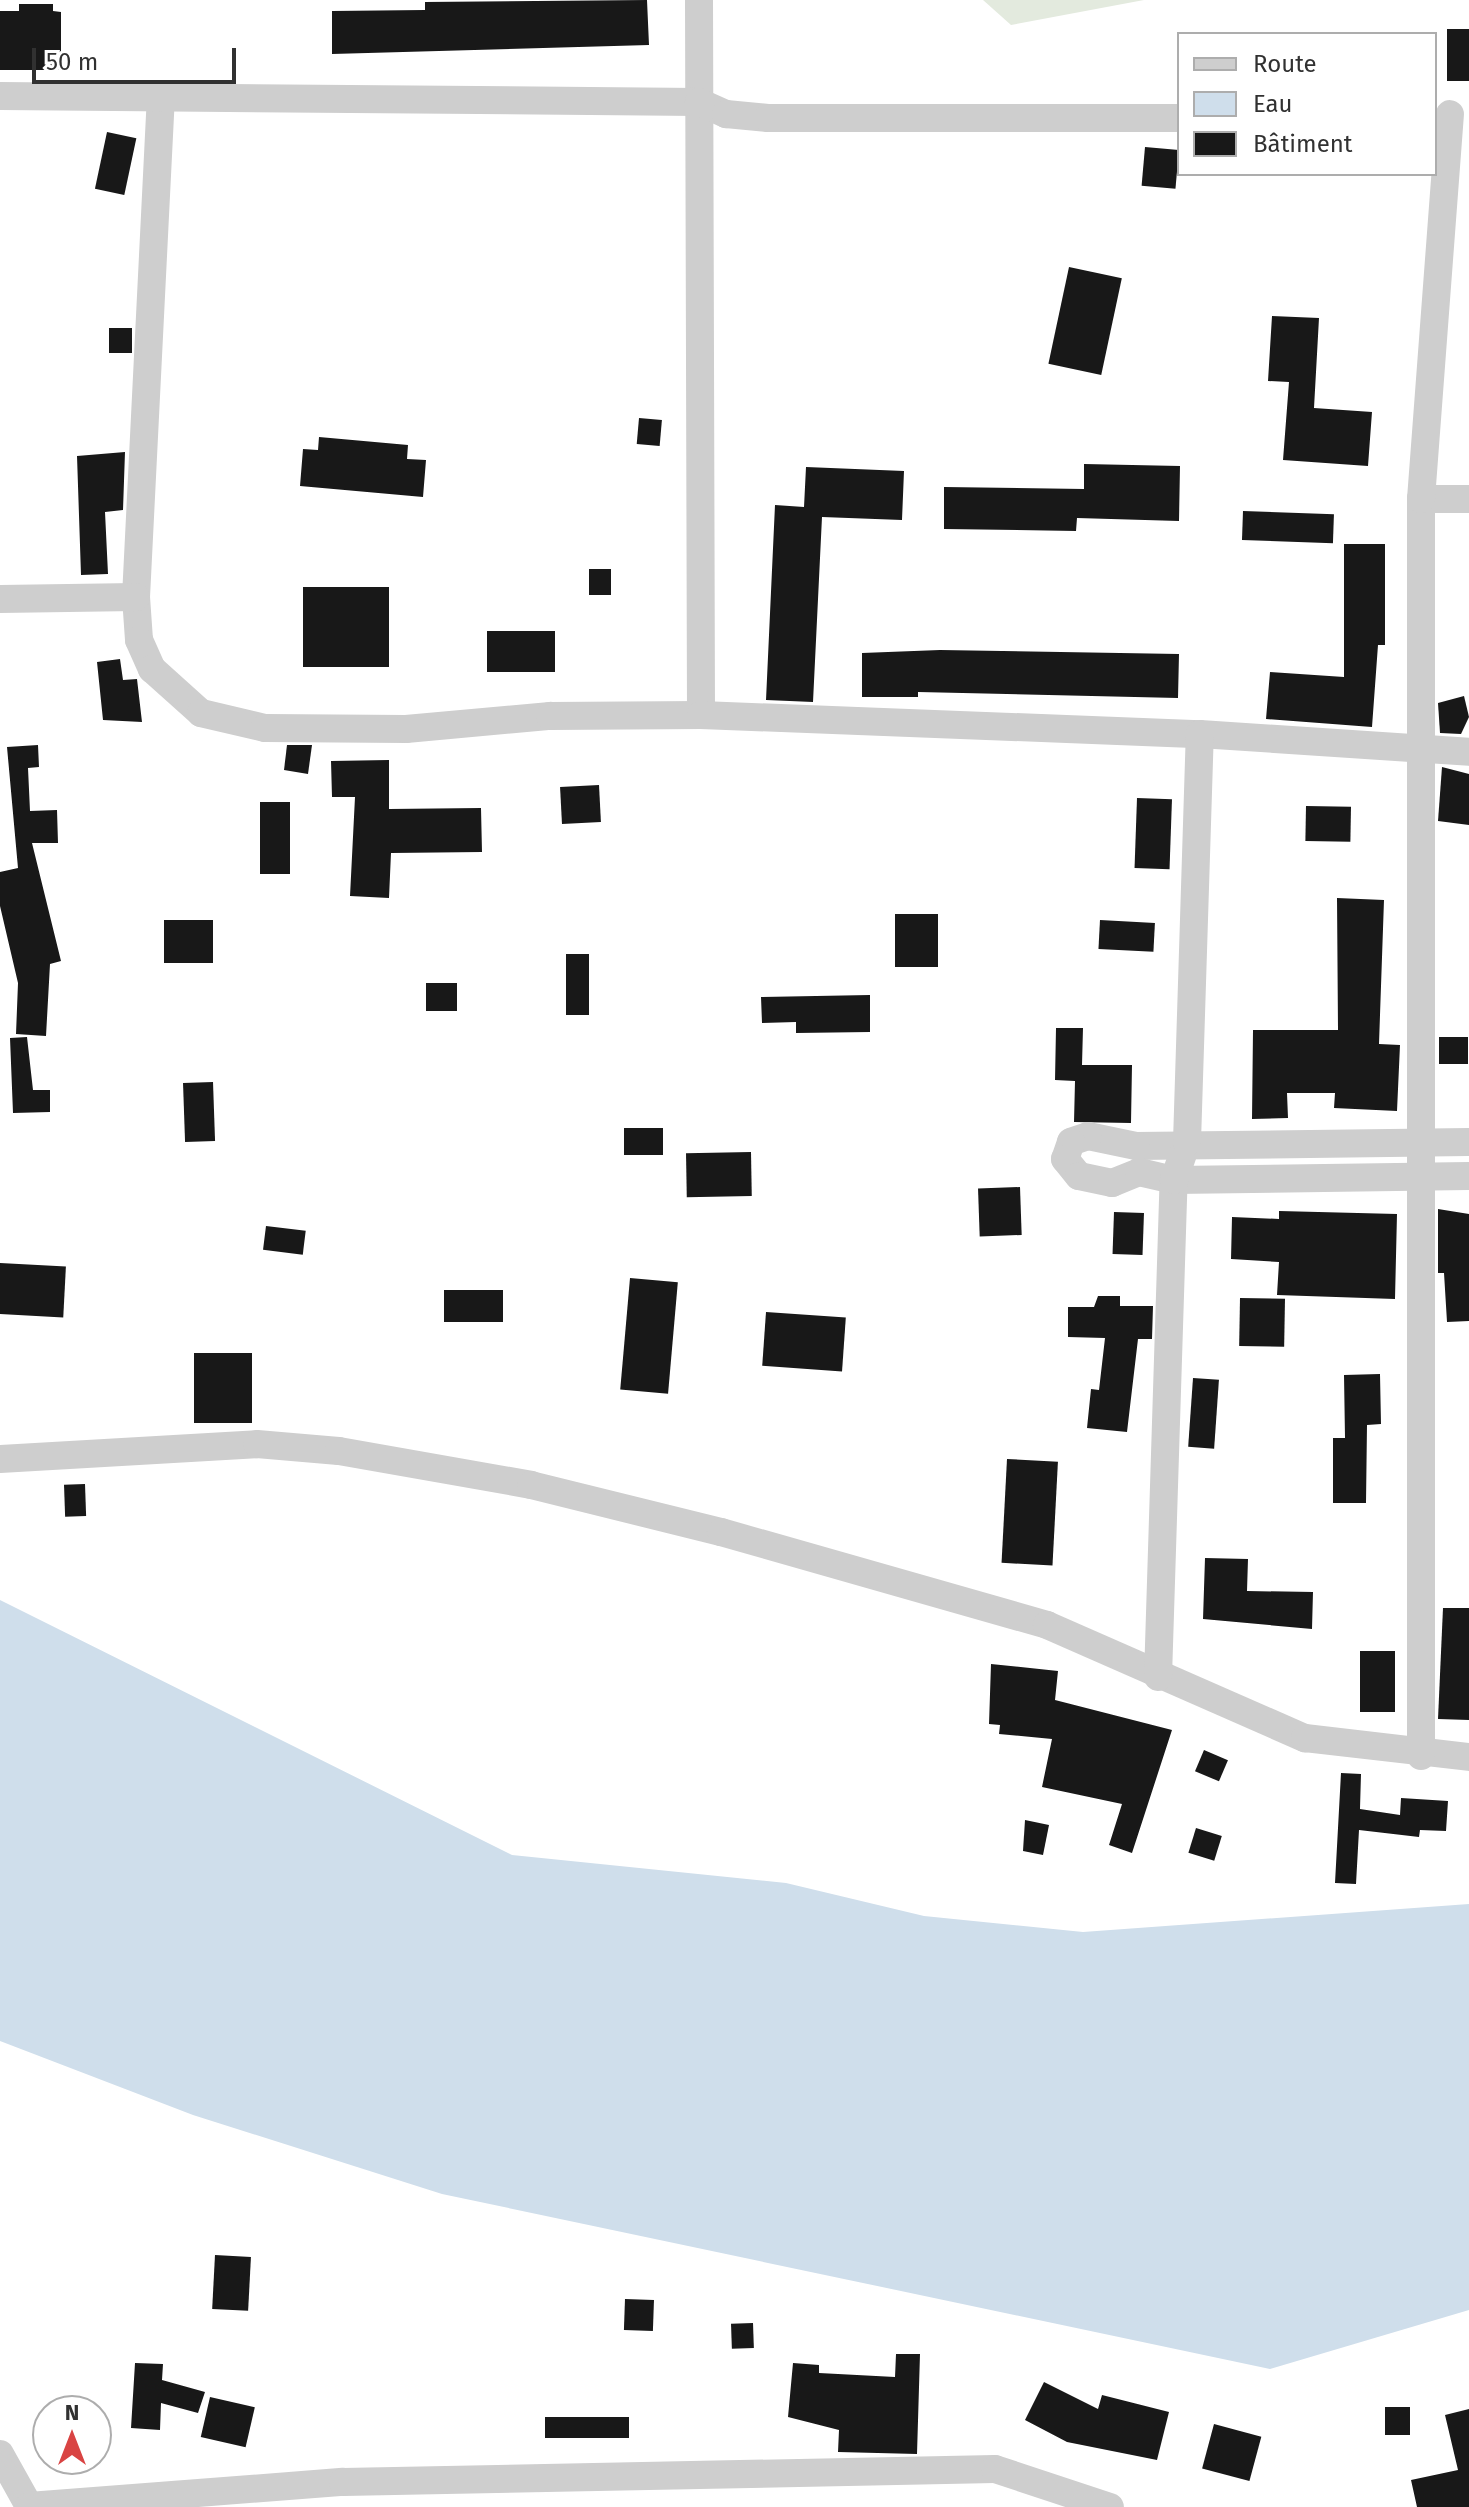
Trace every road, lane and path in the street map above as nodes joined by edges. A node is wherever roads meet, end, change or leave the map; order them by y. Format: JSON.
{"nodes":[{"id":1,"x":699,"y":0,"type":"edge"},
{"id":2,"x":161,"y":95,"type":"junction"},
{"id":3,"x":0,"y":96,"type":"edge"},
{"id":4,"x":699,"y":102,"type":"junction"},
{"id":5,"x":1451,"y":114,"type":"edge"},
{"id":6,"x":1177,"y":118,"type":"edge"},
{"id":7,"x":1421,"y":499,"type":"junction"},
{"id":8,"x":1469,"y":499,"type":"edge"},
{"id":9,"x":136,"y":597,"type":"junction"},
{"id":10,"x":0,"y":599,"type":"edge"},
{"id":11,"x":701,"y":715,"type":"junction"},
{"id":12,"x":1200,"y":734,"type":"junction"},
{"id":13,"x":1417,"y":751,"type":"junction"},
{"id":14,"x":1469,"y":752,"type":"edge"},
{"id":15,"x":1187,"y":1142,"type":"junction"},
{"id":16,"x":1422,"y":1142,"type":"junction"},
{"id":17,"x":1469,"y":1142,"type":"edge"},
{"id":18,"x":1424,"y":1176,"type":"junction"},
{"id":19,"x":1469,"y":1176,"type":"edge"},
{"id":20,"x":1174,"y":1180,"type":"junction"},
{"id":21,"x":0,"y":1459,"type":"edge"},
{"id":22,"x":1158,"y":1677,"type":"junction"},
{"id":23,"x":1421,"y":1756,"type":"junction"},
{"id":24,"x":1469,"y":1757,"type":"edge"},
{"id":25,"x":0,"y":2454,"type":"edge"},
{"id":26,"x":1110,"y":2507,"type":"edge"}],
"edges":[{"from":1,"to":4,"type":"street"},
{"from":2,"to":3,"type":"street"},
{"from":2,"to":4,"type":"street"},
{"from":2,"to":9,"type":"street"},
{"from":4,"to":6,"type":"street"},
{"from":4,"to":11,"type":"street"},
{"from":5,"to":7,"type":"street"},
{"from":7,"to":8,"type":"street"},
{"from":7,"to":13,"type":"street"},
{"from":9,"to":10,"type":"street"},
{"from":9,"to":11,"type":"street"},
{"from":11,"to":12,"type":"street"},
{"from":12,"to":13,"type":"street"},
{"from":12,"to":15,"type":"street"},
{"from":13,"to":14,"type":"street"},
{"from":13,"to":16,"type":"street"},
{"from":15,"to":16,"type":"street"},
{"from":15,"to":20,"type":"street"},
{"from":15,"to":20,"type":"street"},
{"from":16,"to":17,"type":"street"},
{"from":16,"to":18,"type":"street"},
{"from":18,"to":19,"type":"street"},
{"from":18,"to":20,"type":"street"},
{"from":18,"to":23,"type":"street"},
{"from":20,"to":22,"type":"street"},
{"from":21,"to":22,"type":"street"},
{"from":22,"to":23,"type":"street"},
{"from":23,"to":24,"type":"street"},
{"from":25,"to":26,"type":"street"}]}
